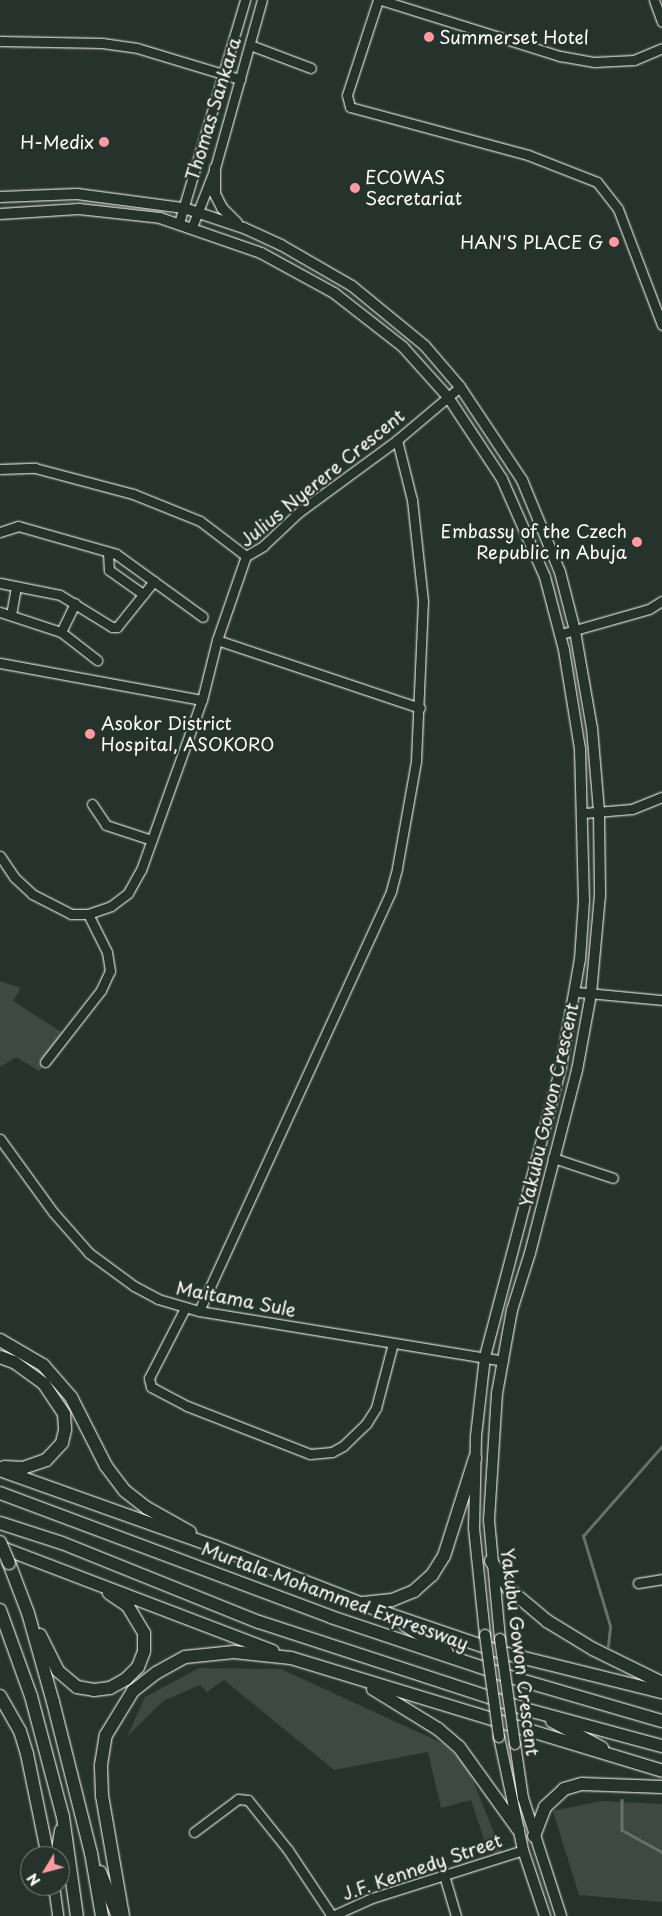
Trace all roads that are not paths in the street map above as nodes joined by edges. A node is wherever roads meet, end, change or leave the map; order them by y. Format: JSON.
{"nodes":[{"id":1,"x":245,"y":0,"type":"edge"},
{"id":2,"x":262,"y":0,"type":"edge"},
{"id":3,"x":380,"y":0,"type":"edge"},
{"id":4,"x":654,"y":0,"type":"edge"},
{"id":5,"x":662,"y":22,"type":"edge"},
{"id":6,"x":0,"y":42,"type":"edge"},
{"id":7,"x":250,"y":45,"type":"junction"},
{"id":8,"x":662,"y":48,"type":"edge"},
{"id":9,"x":312,"y":68,"type":"dead end"},
{"id":10,"x":225,"y":74,"type":"junction"},
{"id":11,"x":240,"y":79,"type":"junction"},
{"id":12,"x":215,"y":168,"type":"junction"},
{"id":13,"x":0,"y":197,"type":"edge"},
{"id":14,"x":184,"y":208,"type":"junction"},
{"id":15,"x":198,"y":212,"type":"junction"},
{"id":16,"x":0,"y":214,"type":"edge"},
{"id":17,"x":179,"y":223,"type":"junction"},
{"id":18,"x":192,"y":227,"type":"junction"},
{"id":19,"x":244,"y":228,"type":"junction"},
{"id":20,"x":662,"y":325,"type":"edge"},
{"id":21,"x":460,"y":387,"type":"junction"},
{"id":22,"x":448,"y":397,"type":"junction"},
{"id":23,"x":397,"y":440,"type":"junction"},
{"id":24,"x":0,"y":469,"type":"edge"},
{"id":25,"x":0,"y":532,"type":"edge"},
{"id":26,"x":108,"y":553,"type":"junction"},
{"id":27,"x":246,"y":556,"type":"junction"},
{"id":28,"x":154,"y":581,"type":"junction"},
{"id":29,"x":0,"y":582,"type":"edge"},
{"id":30,"x":16,"y":586,"type":"junction"},
{"id":31,"x":143,"y":594,"type":"junction"},
{"id":32,"x":662,"y":600,"type":"edge"},
{"id":33,"x":75,"y":603,"type":"junction"},
{"id":34,"x":0,"y":612,"type":"edge"},
{"id":35,"x":11,"y":615,"type":"junction"},
{"id":36,"x":203,"y":617,"type":"dead end"},
{"id":37,"x":575,"y":631,"type":"junction"},
{"id":38,"x":61,"y":632,"type":"junction"},
{"id":39,"x":561,"y":634,"type":"junction"},
{"id":40,"x":217,"y":640,"type":"junction"},
{"id":41,"x":97,"y":660,"type":"dead end"},
{"id":42,"x":0,"y":663,"type":"edge"},
{"id":43,"x":202,"y":700,"type":"junction"},
{"id":44,"x":420,"y":708,"type":"junction"},
{"id":45,"x":662,"y":797,"type":"edge"},
{"id":46,"x":92,"y":804,"type":"dead end"},
{"id":47,"x":599,"y":812,"type":"junction"},
{"id":48,"x":584,"y":813,"type":"junction"},
{"id":49,"x":152,"y":840,"type":"junction"},
{"id":50,"x":0,"y":856,"type":"edge"},
{"id":51,"x":88,"y":914,"type":"junction"},
{"id":52,"x":576,"y":992,"type":"junction"},
{"id":53,"x":591,"y":994,"type":"junction"},
{"id":54,"x":662,"y":1000,"type":"edge"},
{"id":55,"x":45,"y":1062,"type":"dead end"},
{"id":56,"x":0,"y":1139,"type":"edge"},
{"id":57,"x":553,"y":1158,"type":"junction"},
{"id":58,"x":613,"y":1178,"type":"dead end"},
{"id":59,"x":184,"y":1308,"type":"junction"},
{"id":60,"x":199,"y":1311,"type":"junction"},
{"id":61,"x":0,"y":1340,"type":"edge"},
{"id":62,"x":393,"y":1343,"type":"junction"},
{"id":63,"x":0,"y":1357,"type":"edge"},
{"id":64,"x":485,"y":1357,"type":"junction"},
{"id":65,"x":503,"y":1361,"type":"junction"},
{"id":66,"x":475,"y":1458,"type":"junction"},
{"id":67,"x":0,"y":1469,"type":"edge"},
{"id":68,"x":0,"y":1493,"type":"edge"},
{"id":69,"x":0,"y":1523,"type":"edge"},
{"id":70,"x":0,"y":1542,"type":"edge"},
{"id":71,"x":0,"y":1547,"type":"edge"},
{"id":72,"x":216,"y":1547,"type":"junction"},
{"id":73,"x":491,"y":1561,"type":"junction"},
{"id":74,"x":62,"y":1569,"type":"junction"},
{"id":75,"x":662,"y":1579,"type":"edge"},
{"id":76,"x":638,"y":1583,"type":"dead end"},
{"id":77,"x":362,"y":1603,"type":"junction"},
{"id":78,"x":0,"y":1610,"type":"edge"},
{"id":79,"x":28,"y":1613,"type":"junction"},
{"id":80,"x":388,"y":1614,"type":"junction"},
{"id":81,"x":291,"y":1658,"type":"junction"},
{"id":82,"x":462,"y":1661,"type":"junction"},
{"id":83,"x":358,"y":1680,"type":"junction"},
{"id":84,"x":662,"y":1683,"type":"edge"},
{"id":85,"x":662,"y":1692,"type":"edge"},
{"id":86,"x":0,"y":1696,"type":"edge"},
{"id":87,"x":532,"y":1711,"type":"junction"},
{"id":88,"x":662,"y":1721,"type":"edge"},
{"id":89,"x":662,"y":1746,"type":"edge"},
{"id":90,"x":628,"y":1762,"type":"junction"},
{"id":91,"x":662,"y":1771,"type":"edge"},
{"id":92,"x":662,"y":1787,"type":"edge"},
{"id":93,"x":63,"y":1818,"type":"junction"},
{"id":94,"x":518,"y":1829,"type":"junction"},
{"id":95,"x":194,"y":1832,"type":"dead end"},
{"id":96,"x":534,"y":1836,"type":"junction"},
{"id":97,"x":46,"y":1846,"type":"edge"},
{"id":98,"x":59,"y":1846,"type":"edge"},
{"id":99,"x":523,"y":1850,"type":"junction"},
{"id":100,"x":91,"y":1853,"type":"junction"},
{"id":101,"x":444,"y":1875,"type":"junction"},
{"id":102,"x":55,"y":1896,"type":"edge"},
{"id":103,"x":58,"y":1916,"type":"edge"},
{"id":104,"x":78,"y":1916,"type":"edge"},
{"id":105,"x":102,"y":1916,"type":"edge"},
{"id":106,"x":118,"y":1916,"type":"edge"},
{"id":107,"x":123,"y":1916,"type":"edge"},
{"id":108,"x":332,"y":1916,"type":"edge"},
{"id":109,"x":456,"y":1916,"type":"edge"},
{"id":110,"x":545,"y":1916,"type":"edge"},
{"id":111,"x":561,"y":1916,"type":"edge"}],
"edges":[{"from":1,"to":10,"type":"street"},
{"from":2,"to":7,"type":"street","name":"Thomas Sankara"},
{"from":3,"to":8,"type":"street"},
{"from":3,"to":20,"type":"street"},
{"from":4,"to":5,"type":"street"},
{"from":6,"to":10,"type":"street"},
{"from":7,"to":9,"type":"street"},
{"from":7,"to":11,"type":"street","name":"Thomas Sankara"},
{"from":10,"to":11,"type":"street"},
{"from":10,"to":14,"type":"street"},
{"from":11,"to":12,"type":"street","name":"Thomas Sankara"},
{"from":12,"to":15,"type":"street","name":"Thomas Sankara"},
{"from":12,"to":19,"type":"main road"},
{"from":13,"to":14,"type":"main road","name":"Yakubu Gowon Crescent"},
{"from":14,"to":15,"type":"main road","name":"Yakubu Gowon Crescent"},
{"from":14,"to":17,"type":"street"},
{"from":15,"to":18,"type":"street","name":"Thomas Sankara"},
{"from":15,"to":19,"type":"main road","name":"Yakubu Gowon Crescent"},
{"from":16,"to":17,"type":"main road","name":"Yakubu Gowon Crescent"},
{"from":17,"to":18,"type":"main road","name":"Yakubu Gowon Crescent"},
{"from":18,"to":22,"type":"main road","name":"Yakubu Gowon Crescent"},
{"from":19,"to":21,"type":"main road","name":"Yakubu Gowon Crescent"},
{"from":21,"to":22,"type":"street","name":"Julius Nyerere Crescent"},
{"from":21,"to":37,"type":"main road","name":"Yakubu Gowon Crescent"},
{"from":22,"to":23,"type":"street","name":"Julius Nyerere Crescent"},
{"from":22,"to":39,"type":"main road","name":"Yakubu Gowon Crescent"},
{"from":23,"to":27,"type":"street","name":"Julius Nyerere Crescent"},
{"from":23,"to":44,"type":"street"},
{"from":24,"to":27,"type":"street"},
{"from":25,"to":26,"type":"street"},
{"from":26,"to":28,"type":"street"},
{"from":26,"to":31,"type":"street"},
{"from":27,"to":40,"type":"street","name":"Julius Nyerere Crescent"},
{"from":28,"to":31,"type":"street"},
{"from":28,"to":36,"type":"street"},
{"from":29,"to":30,"type":"street"},
{"from":30,"to":33,"type":"street"},
{"from":30,"to":35,"type":"street"},
{"from":31,"to":33,"type":"street"},
{"from":32,"to":37,"type":"street"},
{"from":33,"to":38,"type":"street"},
{"from":34,"to":35,"type":"street"},
{"from":35,"to":38,"type":"street"},
{"from":37,"to":39,"type":"street"},
{"from":37,"to":47,"type":"main road","name":"Yakubu Gowon Crescent"},
{"from":38,"to":41,"type":"street"},
{"from":39,"to":48,"type":"main road","name":"Yakubu Gowon Crescent"},
{"from":40,"to":43,"type":"street","name":"Julius Nyerere Crescent"},
{"from":40,"to":44,"type":"street"},
{"from":42,"to":43,"type":"street"},
{"from":43,"to":49,"type":"street","name":"Julius Nyerere Crescent"},
{"from":44,"to":60,"type":"street"},
{"from":45,"to":47,"type":"street"},
{"from":46,"to":49,"type":"street"},
{"from":47,"to":48,"type":"street"},
{"from":47,"to":53,"type":"main road","name":"Yakubu Gowon Crescent"},
{"from":48,"to":52,"type":"main road","name":"Yakubu Gowon Crescent"},
{"from":49,"to":51,"type":"street","name":"Julius Nyerere Crescent"},
{"from":50,"to":51,"type":"street"},
{"from":51,"to":55,"type":"street"},
{"from":52,"to":53,"type":"street"},
{"from":52,"to":64,"type":"main road","name":"Yakubu Gowon Crescent"},
{"from":53,"to":54,"type":"street"},
{"from":53,"to":57,"type":"main road","name":"Yakubu Gowon Crescent"},
{"from":56,"to":59,"type":"street","name":"Maitama Sule"},
{"from":57,"to":58,"type":"street"},
{"from":57,"to":65,"type":"main road","name":"Yakubu Gowon Crescent"},
{"from":59,"to":60,"type":"street","name":"Maitama Sule"},
{"from":59,"to":62,"type":"street"},
{"from":60,"to":62,"type":"street","name":"Maitama Sule"},
{"from":61,"to":72,"type":"highway"},
{"from":62,"to":64,"type":"street","name":"Maitama Sule"},
{"from":63,"to":67,"type":"highway"},
{"from":64,"to":65,"type":"street","name":"Maitama Sule"},
{"from":64,"to":66,"type":"main road","name":"Yakubu Gowon Crescent"},
{"from":65,"to":73,"type":"main road","name":"Yakubu Gowon Crescent"},
{"from":66,"to":77,"type":"highway"},
{"from":66,"to":94,"type":"main road","name":"Yakubu Gowon Crescent","bridge":true},
{"from":67,"to":72,"type":"highway","name":"Murtala Mohammed Expressway"},
{"from":68,"to":82,"type":"highway","name":"Murtala Mohammed Expressway"},
{"from":69,"to":87,"type":"highway"},
{"from":70,"to":79,"type":"highway","bridge":true},
{"from":71,"to":74,"type":"highway"},
{"from":72,"to":77,"type":"highway","name":"Murtala Mohammed Expressway"},
{"from":73,"to":84,"type":"highway"},
{"from":73,"to":96,"type":"main road","name":"Yakubu Gowon Crescent","bridge":true},
{"from":74,"to":79,"type":"highway"},
{"from":74,"to":81,"type":"highway"},
{"from":75,"to":76,"type":"street"},
{"from":77,"to":80,"type":"highway","name":"Murtala Mohammed Expressway"},
{"from":78,"to":93,"type":"highway"},
{"from":79,"to":100,"type":"highway"},
{"from":80,"to":82,"type":"highway"},
{"from":80,"to":85,"type":"highway","name":"Murtala Mohammed Expressway"},
{"from":81,"to":83,"type":"highway"},
{"from":81,"to":107,"type":"highway"},
{"from":82,"to":88,"type":"highway","name":"Murtala Mohammed Expressway"},
{"from":83,"to":90,"type":"highway"},
{"from":83,"to":94,"type":"highway"},
{"from":86,"to":97,"type":"highway"},
{"from":87,"to":89,"type":"highway"},
{"from":87,"to":90,"type":"highway"},
{"from":90,"to":91,"type":"highway"},
{"from":92,"to":96,"type":"highway"},
{"from":93,"to":98,"type":"highway"},
{"from":93,"to":104,"type":"highway"},
{"from":94,"to":99,"type":"main road","name":"Yakubu Gowon Crescent"},
{"from":95,"to":108,"type":"street"},
{"from":96,"to":111,"type":"main road","name":"Yakubu Gowon Crescent"},
{"from":99,"to":101,"type":"street","name":"J.F. Kennedy Street"},
{"from":99,"to":110,"type":"main road","name":"Yakubu Gowon Crescent"},
{"from":100,"to":105,"type":"highway"},
{"from":100,"to":106,"type":"highway"},
{"from":101,"to":108,"type":"street","name":"J.F. Kennedy Street"},
{"from":101,"to":109,"type":"street"},
{"from":102,"to":103,"type":"main road"}]}
